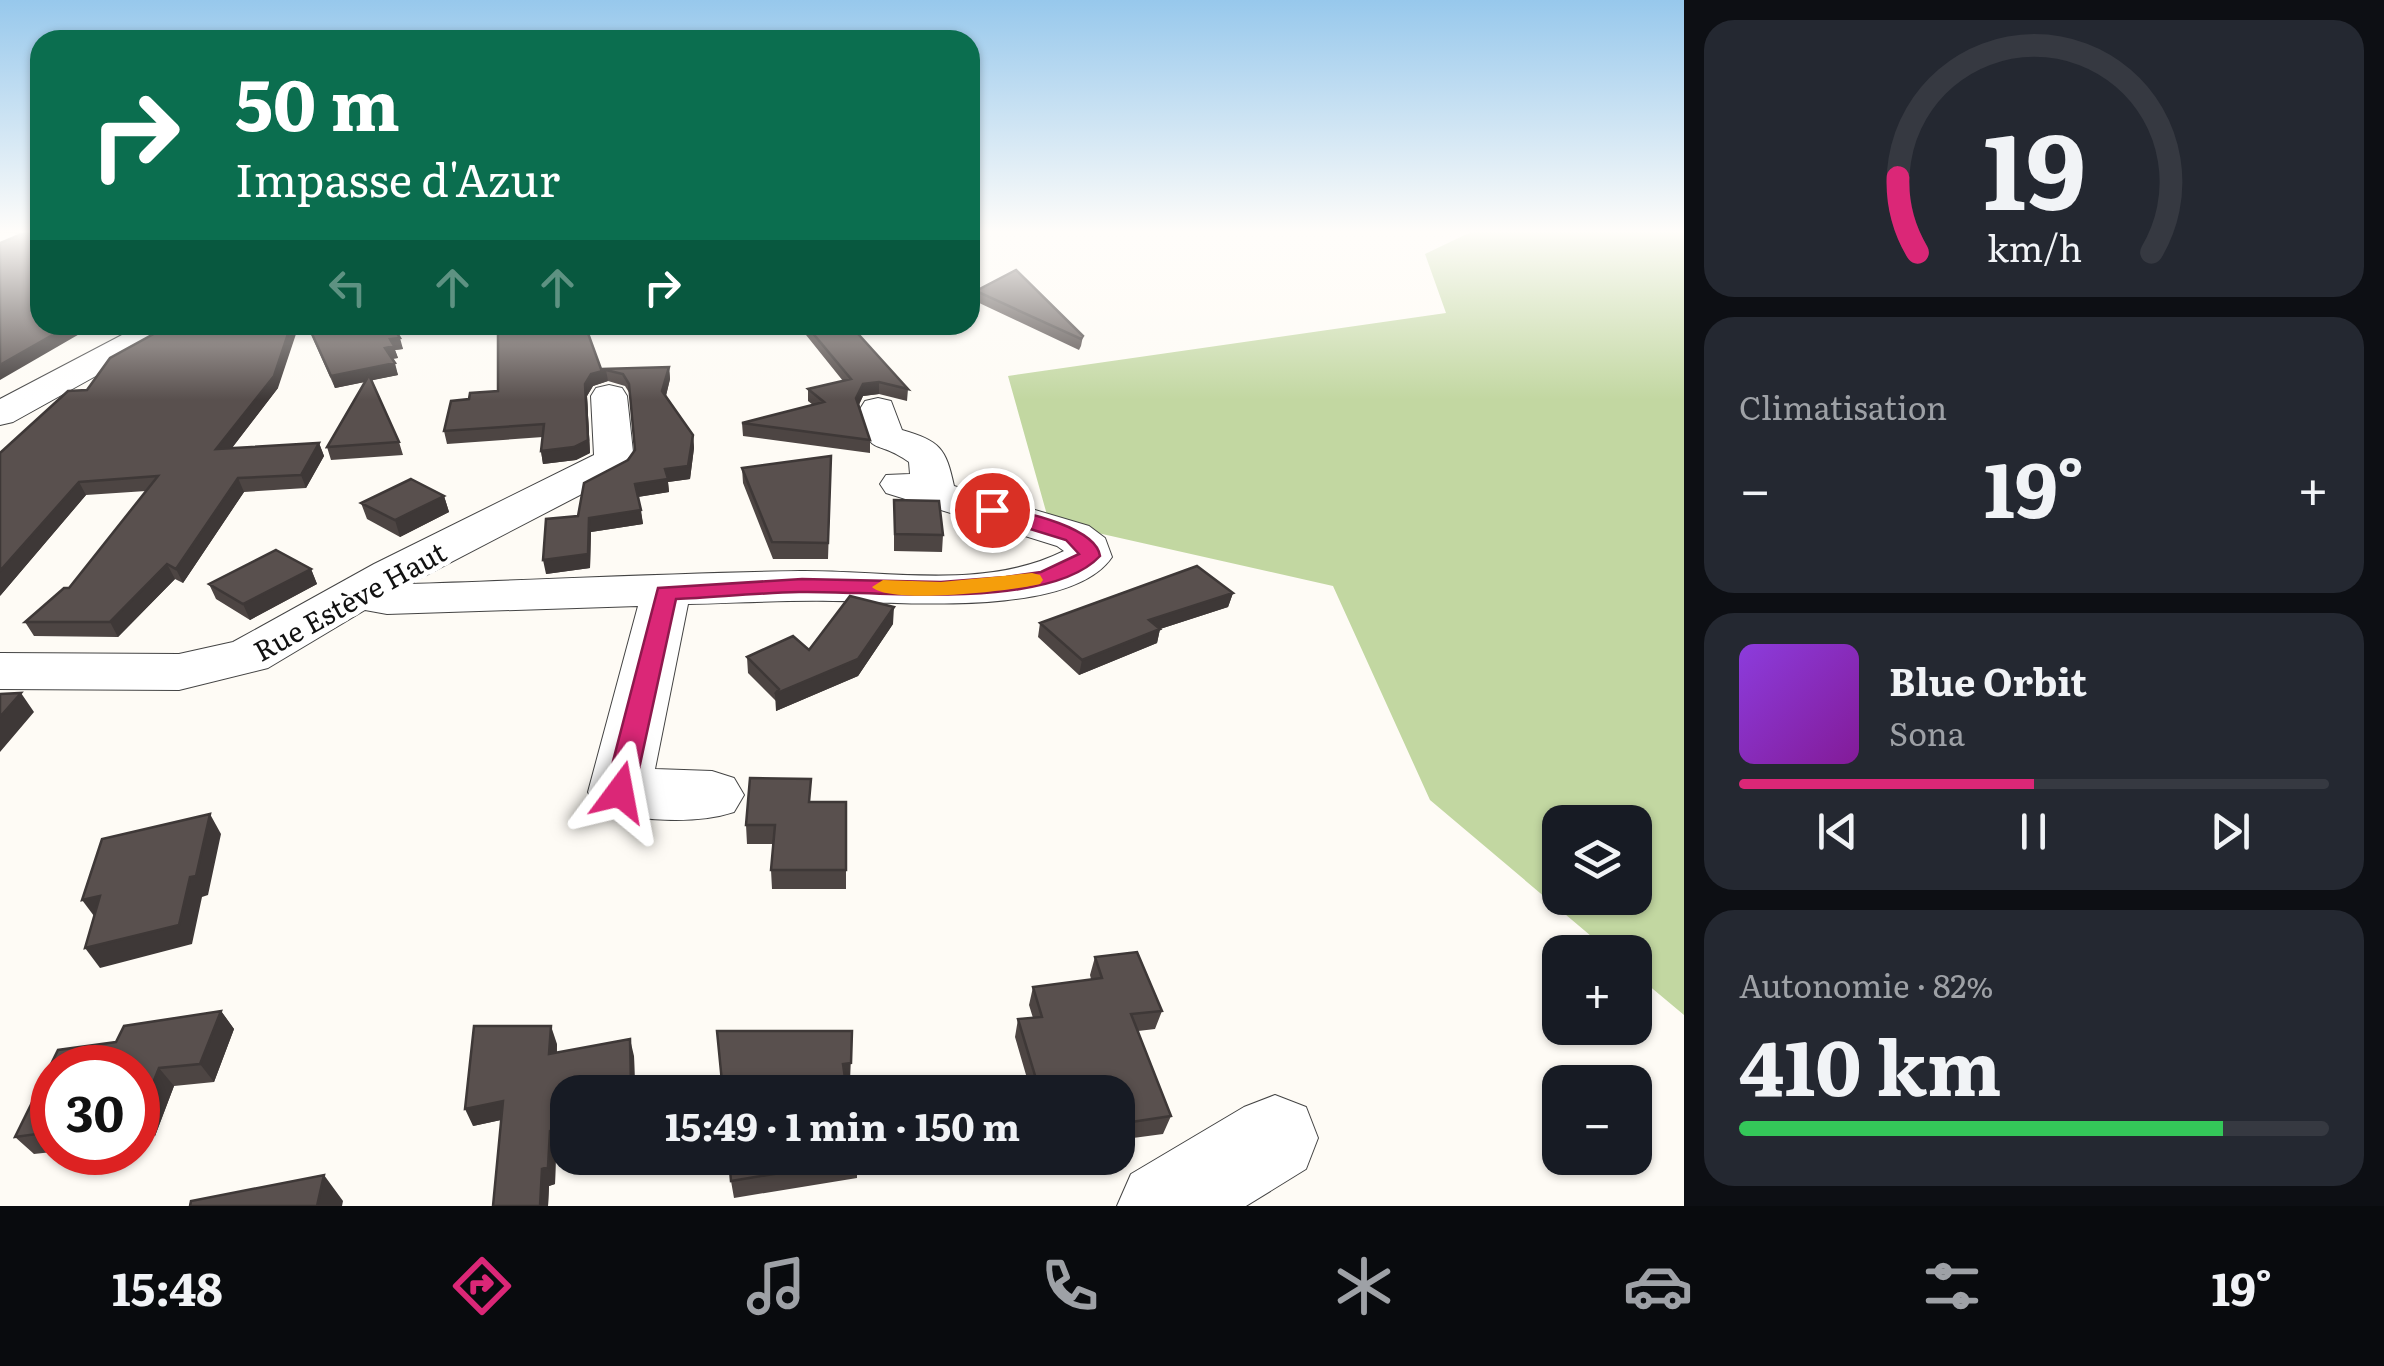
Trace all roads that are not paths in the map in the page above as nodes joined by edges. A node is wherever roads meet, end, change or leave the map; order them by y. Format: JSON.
{"nodes":[{"id":1,"x":146,"y":335,"type":"edge"},
{"id":2,"x":609,"y":396,"type":"dead end"},
{"id":3,"x":878,"y":409,"type":"dead end"},
{"id":4,"x":0,"y":414,"type":"edge"},
{"id":5,"x":666,"y":592,"type":"junction"},
{"id":6,"x":357,"y":594,"type":"junction"},
{"id":7,"x":0,"y":672,"type":"edge"},
{"id":8,"x":712,"y":795,"type":"dead end"},
{"id":9,"x":1275,"y":1138,"type":"dead end"},
{"id":10,"x":1164,"y":1206,"type":"edge"}],
"edges":[{"from":1,"to":4,"type":"street"},
{"from":2,"to":6,"type":"street","name":"Rue Estève Haut"},
{"from":3,"to":5,"type":"street"},
{"from":5,"to":6,"type":"street"},
{"from":5,"to":8,"type":"street"},
{"from":6,"to":7,"type":"street","name":"Rue Estève Haut"},
{"from":9,"to":10,"type":"street"}]}
